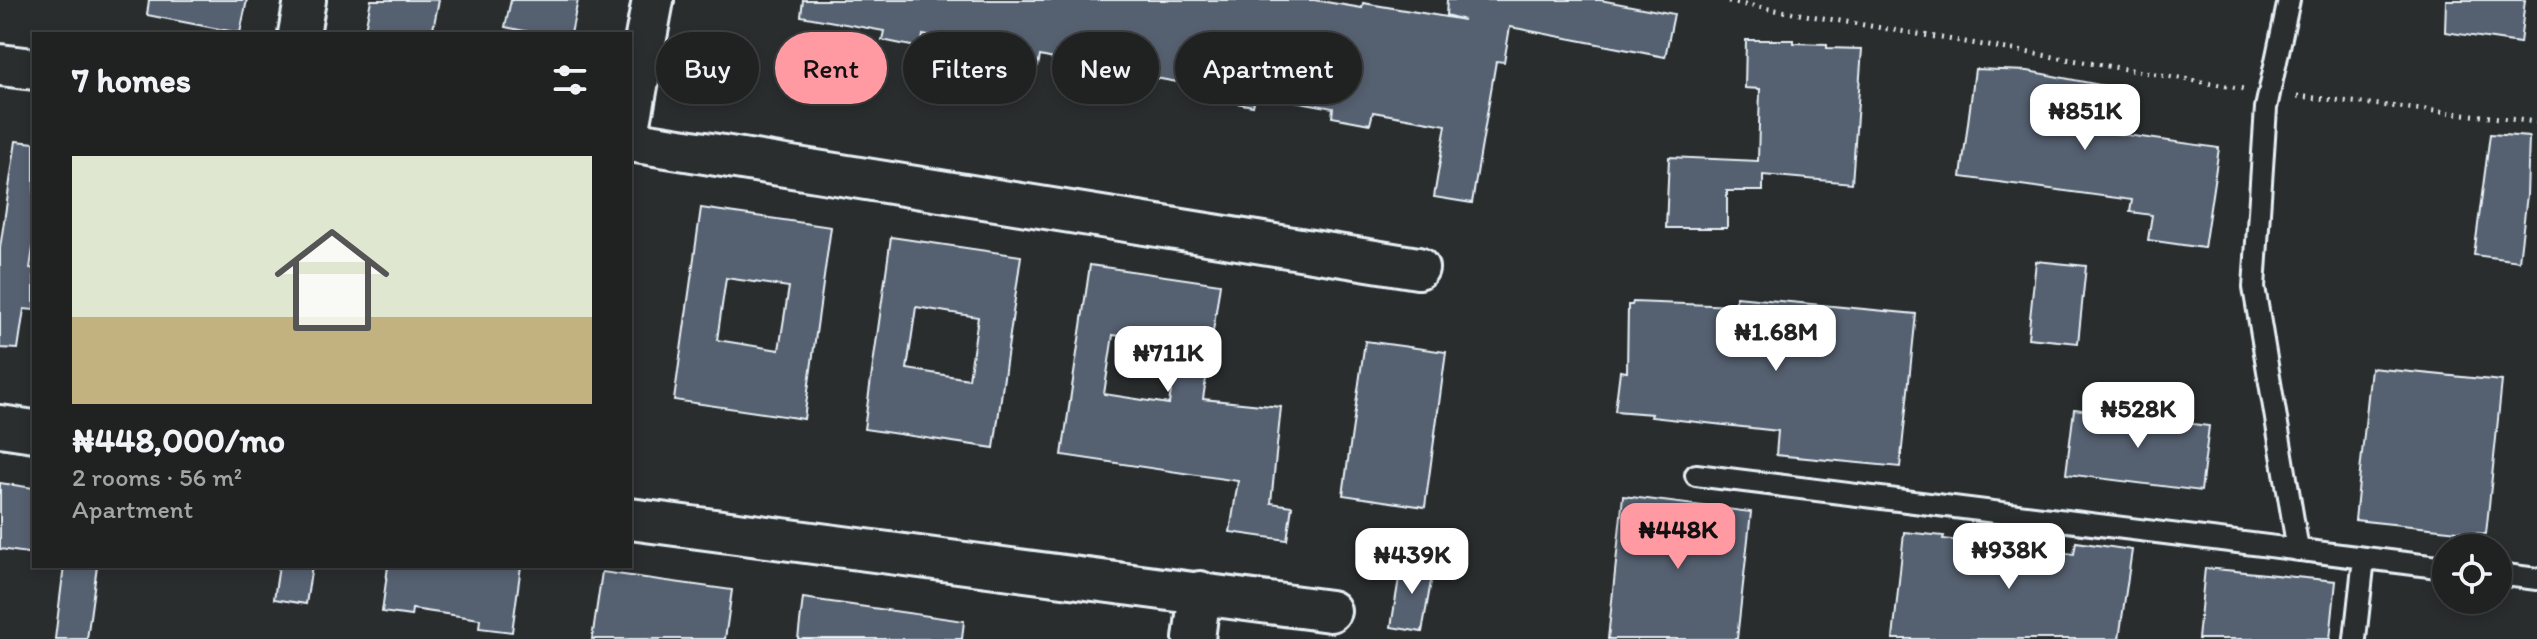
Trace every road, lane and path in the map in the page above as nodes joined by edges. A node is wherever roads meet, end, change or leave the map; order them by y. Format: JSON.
{"nodes":[{"id":1,"x":305,"y":0,"type":"edge"},
{"id":2,"x":653,"y":0,"type":"edge"},
{"id":3,"x":2289,"y":0,"type":"edge"},
{"id":4,"x":1728,"y":2,"type":"edge"},
{"id":5,"x":299,"y":32,"type":"edge"},
{"id":6,"x":0,"y":65,"type":"edge"},
{"id":7,"x":32,"y":69,"type":"edge"},
{"id":8,"x":2269,"y":93,"type":"junction"},
{"id":9,"x":632,"y":112,"type":"edge"},
{"id":10,"x":2537,"y":122,"type":"edge"},
{"id":11,"x":632,"y":141,"type":"edge"},
{"id":12,"x":1418,"y":268,"type":"dead end"},
{"id":13,"x":0,"y":426,"type":"edge"},
{"id":14,"x":32,"y":431,"type":"edge"},
{"id":15,"x":1696,"y":475,"type":"dead end"},
{"id":16,"x":632,"y":519,"type":"edge"},
{"id":17,"x":2298,"y":550,"type":"junction"},
{"id":18,"x":2364,"y":558,"type":"junction"},
{"id":19,"x":2432,"y":566,"type":"edge"},
{"id":20,"x":2512,"y":576,"type":"edge"},
{"id":21,"x":2537,"y":579,"type":"edge"},
{"id":22,"x":1200,"y":592,"type":"junction"},
{"id":23,"x":1330,"y":611,"type":"dead end"},
{"id":24,"x":1194,"y":639,"type":"edge"},
{"id":25,"x":2355,"y":639,"type":"edge"}],
"edges":[{"from":1,"to":5,"type":"street"},
{"from":2,"to":9,"type":"street"},
{"from":3,"to":8,"type":"lane"},
{"from":4,"to":8,"type":"path"},
{"from":6,"to":7,"type":"street"},
{"from":8,"to":10,"type":"path"},
{"from":8,"to":17,"type":"lane"},
{"from":11,"to":12,"type":"street"},
{"from":13,"to":14,"type":"street"},
{"from":15,"to":17,"type":"lane"},
{"from":16,"to":22,"type":"street"},
{"from":17,"to":18,"type":"lane"},
{"from":18,"to":19,"type":"lane"},
{"from":18,"to":25,"type":"lane"},
{"from":20,"to":21,"type":"lane"},
{"from":22,"to":23,"type":"street"},
{"from":22,"to":24,"type":"street"}]}
